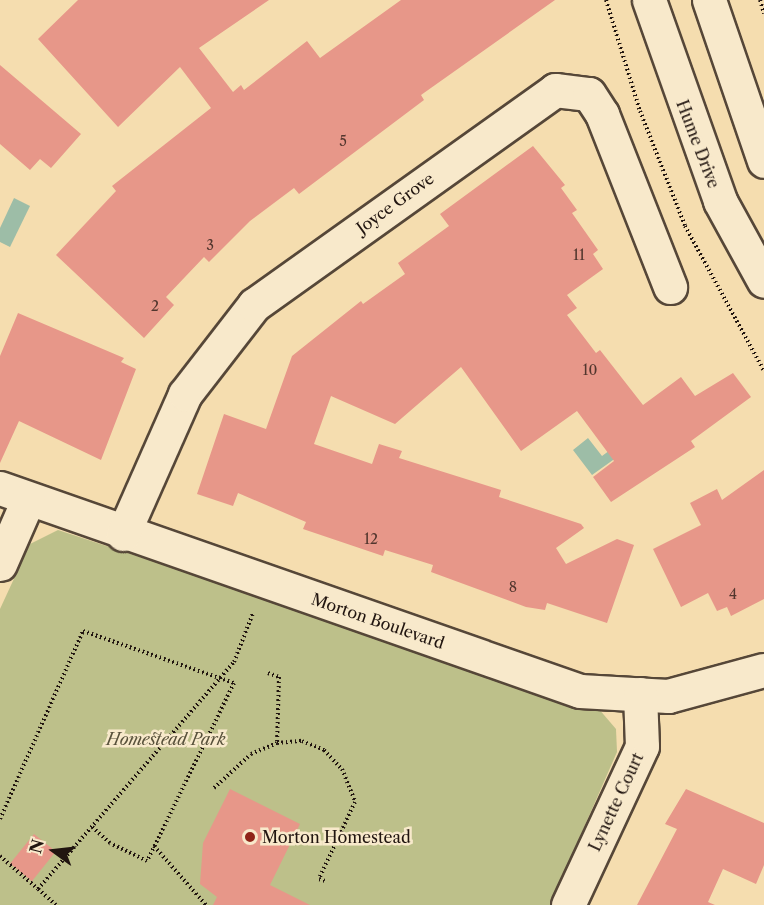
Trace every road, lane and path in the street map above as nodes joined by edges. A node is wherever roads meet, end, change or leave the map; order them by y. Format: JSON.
{"nodes":[{"id":1,"x":606,"y":0,"type":"edge"},
{"id":2,"x":649,"y":0,"type":"edge"},
{"id":3,"x":709,"y":0,"type":"edge"},
{"id":4,"x":760,"y":0,"type":"edge"},
{"id":5,"x":764,"y":13,"type":"edge"},
{"id":6,"x":764,"y":161,"type":"edge"},
{"id":7,"x":764,"y":281,"type":"edge"},
{"id":8,"x":670,"y":287,"type":"dead end"},
{"id":9,"x":764,"y":371,"type":"edge"},
{"id":10,"x":14,"y":494,"type":"edge"},
{"id":11,"x":123,"y":534,"type":"junction"},
{"id":12,"x":0,"y":564,"type":"edge"},
{"id":13,"x":253,"y":613,"type":"dead end"},
{"id":14,"x":764,"y":670,"type":"edge"},
{"id":15,"x":268,"y":673,"type":"dead end"},
{"id":16,"x":221,"y":676,"type":"junction"},
{"id":17,"x":640,"y":694,"type":"junction"},
{"id":18,"x":277,"y":743,"type":"junction"},
{"id":19,"x":214,"y":788,"type":"dead end"},
{"id":20,"x":0,"y":819,"type":"edge"},
{"id":21,"x":92,"y":827,"type":"junction"},
{"id":22,"x":154,"y":846,"type":"junction"},
{"id":23,"x":0,"y":856,"type":"edge"},
{"id":24,"x":325,"y":880,"type":"dead end"},
{"id":25,"x":38,"y":889,"type":"junction"},
{"id":26,"x":56,"y":905,"type":"edge"},
{"id":27,"x":206,"y":905,"type":"edge"},
{"id":28,"x":568,"y":905,"type":"edge"}],
"edges":[{"from":1,"to":9,"type":"path"},
{"from":2,"to":7,"type":"street","name":"Hume Drive"},
{"from":3,"to":6,"type":"street"},
{"from":4,"to":5,"type":"path"},
{"from":8,"to":11,"type":"street","name":"Joyce Grove"},
{"from":10,"to":11,"type":"street","name":"Morton Boulevard"},
{"from":10,"to":12,"type":"street"},
{"from":11,"to":17,"type":"street","name":"Morton Boulevard"},
{"from":13,"to":16,"type":"path"},
{"from":14,"to":17,"type":"street","name":"Morton Boulevard"},
{"from":15,"to":18,"type":"path"},
{"from":16,"to":20,"type":"path"},
{"from":16,"to":21,"type":"path"},
{"from":16,"to":22,"type":"path"},
{"from":17,"to":28,"type":"street","name":"Lynette Court"},
{"from":18,"to":19,"type":"path"},
{"from":18,"to":24,"type":"path"},
{"from":21,"to":22,"type":"path"},
{"from":21,"to":25,"type":"path"},
{"from":22,"to":27,"type":"path"},
{"from":23,"to":25,"type":"path"},
{"from":25,"to":26,"type":"path"}]}
